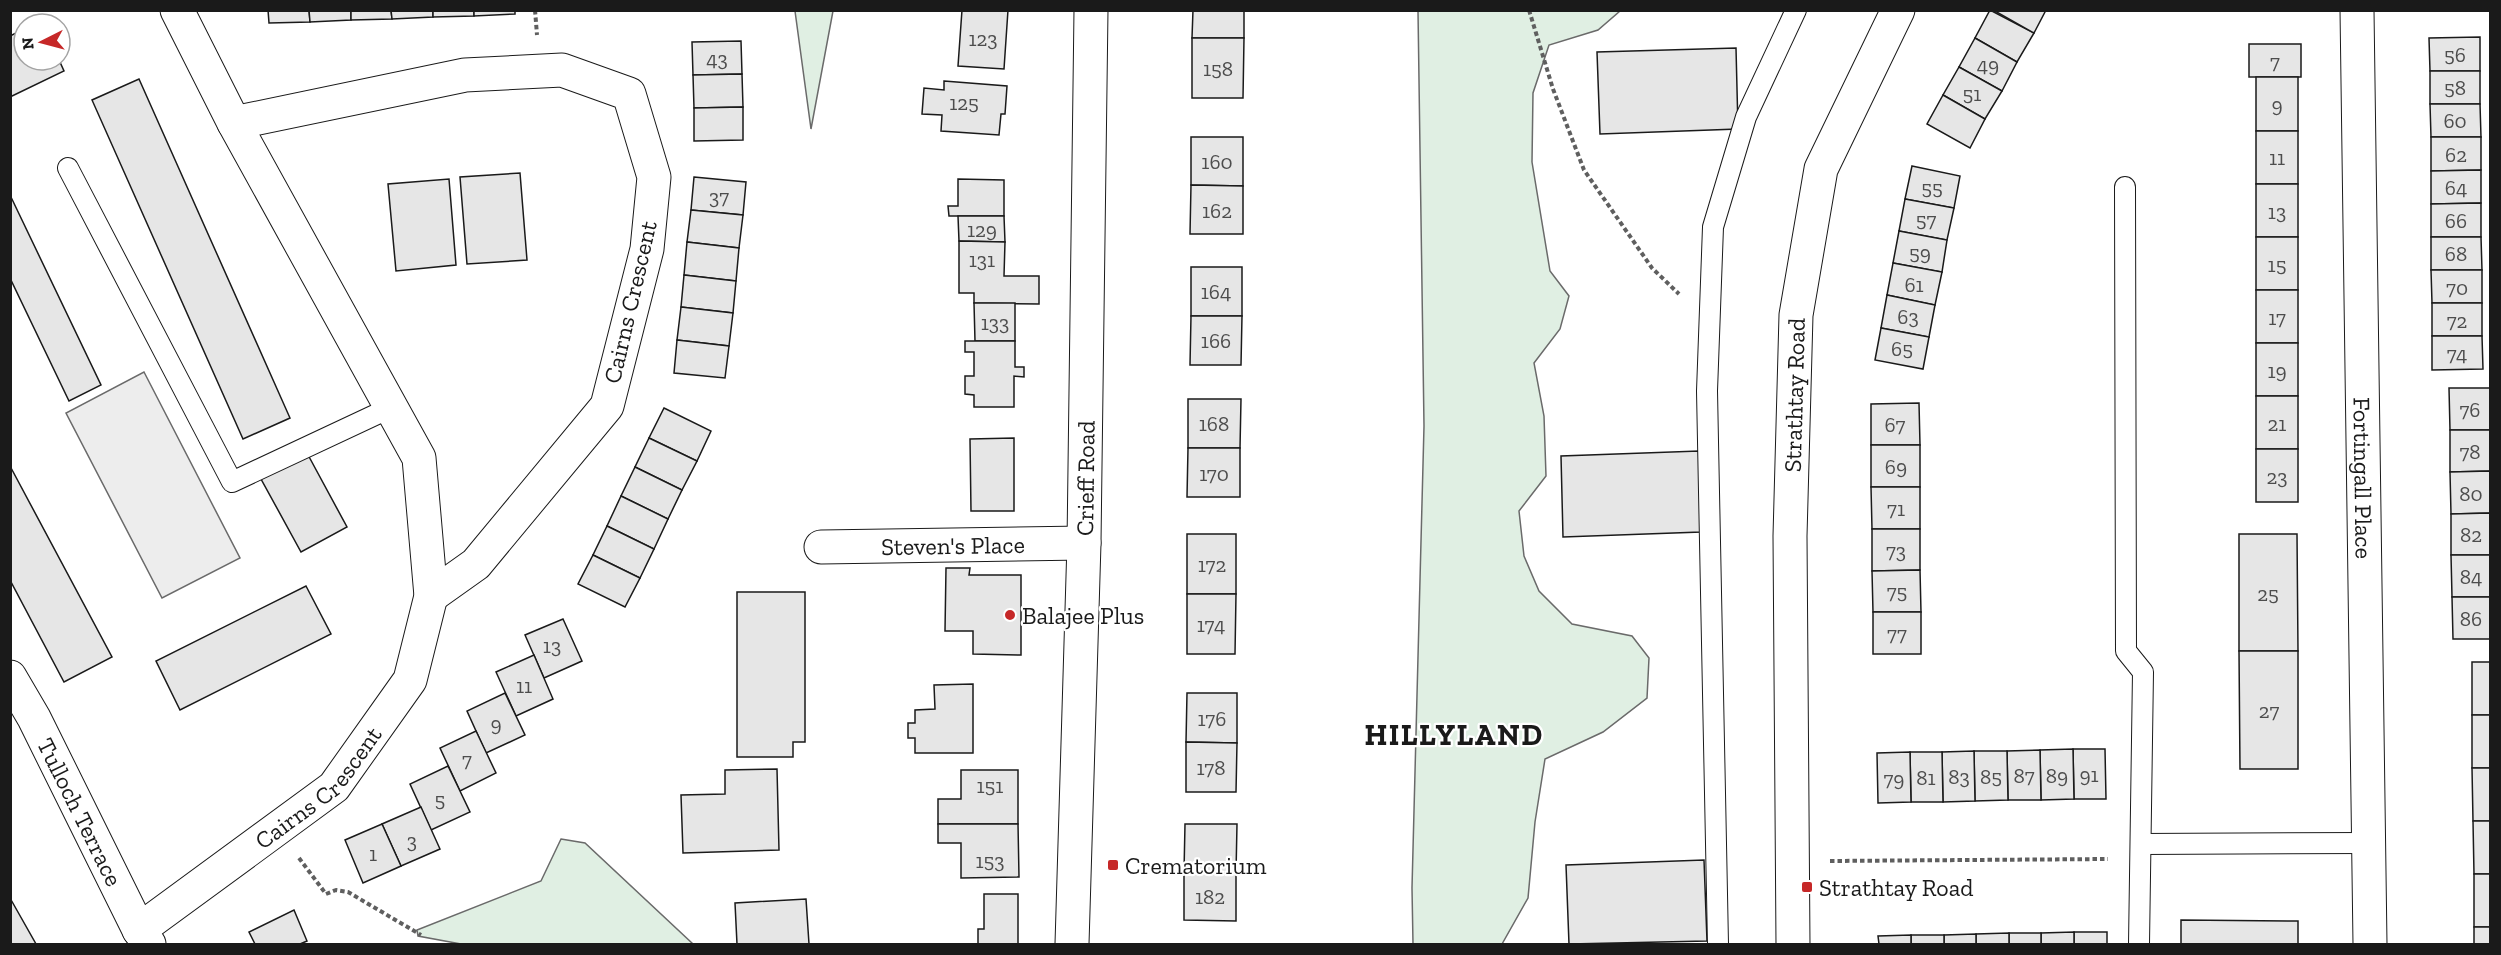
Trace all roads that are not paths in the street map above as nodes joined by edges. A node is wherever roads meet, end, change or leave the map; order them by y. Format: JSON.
{"nodes":[{"id":1,"x":177,"y":10,"type":"edge"},
{"id":2,"x":1091,"y":10,"type":"edge"},
{"id":3,"x":1796,"y":10,"type":"edge"},
{"id":4,"x":1898,"y":10,"type":"edge"},
{"id":5,"x":2357,"y":10,"type":"edge"},
{"id":6,"x":234,"y":123,"type":"junction"},
{"id":7,"x":68,"y":168,"type":"dead end"},
{"id":8,"x":2125,"y":187,"type":"dead end"},
{"id":9,"x":393,"y":407,"type":"junction"},
{"id":10,"x":1084,"y":543,"type":"junction"},
{"id":11,"x":821,"y":547,"type":"dead end"},
{"id":12,"x":431,"y":596,"type":"junction"},
{"id":13,"x":10,"y":677,"type":"edge"},
{"id":14,"x":22,"y":724,"type":"edge"},
{"id":15,"x":2369,"y":843,"type":"junction"},
{"id":16,"x":2142,"y":851,"type":"junction"},
{"id":17,"x":144,"y":937,"type":"edge"},
{"id":18,"x":1072,"y":945,"type":"edge"},
{"id":19,"x":1718,"y":945,"type":"edge"},
{"id":20,"x":1793,"y":945,"type":"edge"},
{"id":21,"x":2139,"y":945,"type":"edge"},
{"id":22,"x":2370,"y":945,"type":"edge"}],
"edges":[{"from":1,"to":6,"type":"street","name":"Cairns Crescent"},
{"from":2,"to":10,"type":"street","name":"Crieff Road"},
{"from":3,"to":19,"type":"lane"},
{"from":4,"to":20,"type":"street","name":"Strathtay Road"},
{"from":5,"to":15,"type":"street","name":"Fortingall Place"},
{"from":6,"to":9,"type":"street","name":"Cairns Crescent"},
{"from":6,"to":12,"type":"street","name":"Cairns Crescent"},
{"from":7,"to":9,"type":"lane"},
{"from":8,"to":16,"type":"lane"},
{"from":9,"to":12,"type":"street","name":"Cairns Crescent"},
{"from":10,"to":11,"type":"street","name":"Steven's Place"},
{"from":10,"to":18,"type":"street","name":"Crieff Road"},
{"from":12,"to":17,"type":"street","name":"Cairns Crescent"},
{"from":13,"to":14,"type":"street","name":"Tulloch Terrace"},
{"from":14,"to":17,"type":"street","name":"Tulloch Terrace"},
{"from":15,"to":16,"type":"lane"},
{"from":15,"to":22,"type":"street","name":"Fortingall Place"},
{"from":16,"to":21,"type":"lane"}]}
